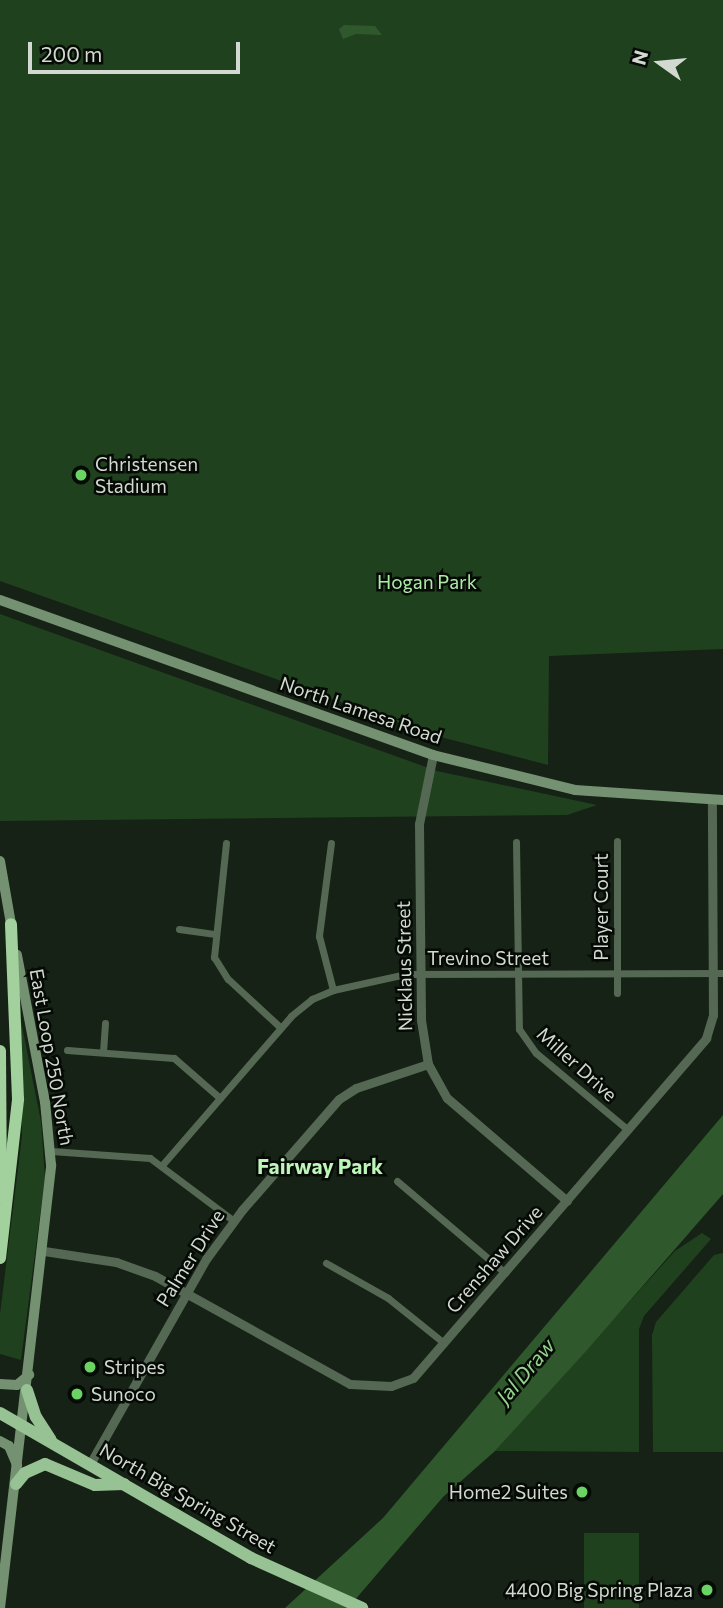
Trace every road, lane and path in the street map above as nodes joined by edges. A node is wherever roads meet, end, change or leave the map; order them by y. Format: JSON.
{"nodes":[{"id":1,"x":0,"y":598,"type":"edge"},
{"id":2,"x":20,"y":607,"type":"junction"},
{"id":3,"x":0,"y":609,"type":"edge"},
{"id":4,"x":433,"y":755,"type":"junction"},
{"id":5,"x":718,"y":800,"type":"edge"},
{"id":6,"x":617,"y":841,"type":"dead end"},
{"id":7,"x":516,"y":842,"type":"dead end"},
{"id":8,"x":226,"y":843,"type":"dead end"},
{"id":9,"x":331,"y":843,"type":"dead end"},
{"id":10,"x":0,"y":862,"type":"edge"},
{"id":11,"x":11,"y":924,"type":"junction"},
{"id":12,"x":179,"y":929,"type":"dead end"},
{"id":13,"x":214,"y":934,"type":"junction"},
{"id":14,"x":617,"y":973,"type":"junction"},
{"id":15,"x":718,"y":973,"type":"edge"},
{"id":16,"x":421,"y":974,"type":"junction"},
{"id":17,"x":516,"y":974,"type":"junction"},
{"id":18,"x":333,"y":990,"type":"junction"},
{"id":19,"x":617,"y":993,"type":"dead end"},
{"id":20,"x":105,"y":1023,"type":"dead end"},
{"id":21,"x":281,"y":1028,"type":"junction"},
{"id":22,"x":67,"y":1050,"type":"dead end"},
{"id":23,"x":0,"y":1051,"type":"edge"},
{"id":24,"x":103,"y":1052,"type":"junction"},
{"id":25,"x":428,"y":1064,"type":"junction"},
{"id":26,"x":220,"y":1098,"type":"junction"},
{"id":27,"x":628,"y":1130,"type":"junction"},
{"id":28,"x":51,"y":1151,"type":"junction"},
{"id":29,"x":163,"y":1164,"type":"junction"},
{"id":30,"x":397,"y":1181,"type":"dead end"},
{"id":31,"x":567,"y":1201,"type":"junction"},
{"id":32,"x":0,"y":1216,"type":"edge"},
{"id":33,"x":234,"y":1220,"type":"junction"},
{"id":34,"x":44,"y":1251,"type":"junction"},
{"id":35,"x":0,"y":1258,"type":"edge"},
{"id":36,"x":326,"y":1263,"type":"dead end"},
{"id":37,"x":505,"y":1273,"type":"junction"},
{"id":38,"x":187,"y":1294,"type":"junction"},
{"id":39,"x":444,"y":1343,"type":"junction"},
{"id":40,"x":29,"y":1374,"type":"junction"},
{"id":41,"x":0,"y":1384,"type":"edge"},
{"id":42,"x":27,"y":1390,"type":"junction"},
{"id":43,"x":0,"y":1413,"type":"edge"},
{"id":44,"x":22,"y":1426,"type":"junction"},
{"id":45,"x":0,"y":1441,"type":"edge"},
{"id":46,"x":57,"y":1445,"type":"junction"},
{"id":47,"x":90,"y":1464,"type":"junction"},
{"id":48,"x":18,"y":1468,"type":"junction"},
{"id":49,"x":16,"y":1484,"type":"junction"},
{"id":50,"x":124,"y":1484,"type":"junction"},
{"id":51,"x":359,"y":1607,"type":"edge"},
{"id":52,"x":0,"y":1608,"type":"edge"}],
"edges":[{"from":1,"to":2,"type":"main road","name":"North Lamesa Road"},
{"from":2,"to":3,"type":"main road"},
{"from":2,"to":4,"type":"main road","name":"North Lamesa Road"},
{"from":4,"to":5,"type":"main road","name":"North Lamesa Road"},
{"from":4,"to":16,"type":"street","name":"Nicklaus Street"},
{"from":5,"to":15,"type":"street","name":"Crenshaw Drive"},
{"from":6,"to":14,"type":"street","name":"Player Court"},
{"from":7,"to":17,"type":"street","name":"Miller Drive"},
{"from":8,"to":13,"type":"street"},
{"from":9,"to":18,"type":"street"},
{"from":10,"to":11,"type":"main road","name":"East Loop 250 North"},
{"from":11,"to":28,"type":"main road","name":"East Loop 250 North"},
{"from":11,"to":35,"type":"highway"},
{"from":12,"to":13,"type":"street"},
{"from":13,"to":21,"type":"street"},
{"from":14,"to":15,"type":"street","name":"Trevino Street"},
{"from":14,"to":17,"type":"street","name":"Trevino Street"},
{"from":14,"to":19,"type":"street","name":"Player Court"},
{"from":15,"to":27,"type":"street","name":"Crenshaw Drive"},
{"from":16,"to":17,"type":"street","name":"Trevino Street"},
{"from":16,"to":18,"type":"street","name":"Trevino Street"},
{"from":16,"to":25,"type":"street","name":"Nicklaus Street"},
{"from":17,"to":27,"type":"street","name":"Miller Drive"},
{"from":18,"to":21,"type":"street","name":"Trevino Street"},
{"from":20,"to":24,"type":"street"},
{"from":21,"to":26,"type":"street","name":"Trevino Street"},
{"from":22,"to":24,"type":"street"},
{"from":23,"to":32,"type":"highway"},
{"from":24,"to":26,"type":"street"},
{"from":25,"to":31,"type":"street","name":"Nicklaus Street"},
{"from":25,"to":33,"type":"street","name":"Palmer Drive"},
{"from":26,"to":29,"type":"street","name":"Trevino Street"},
{"from":27,"to":31,"type":"street","name":"Crenshaw Drive"},
{"from":28,"to":29,"type":"street"},
{"from":28,"to":34,"type":"main road","name":"East Loop 250 North"},
{"from":29,"to":33,"type":"street"},
{"from":30,"to":37,"type":"street"},
{"from":31,"to":37,"type":"street","name":"Crenshaw Drive"},
{"from":33,"to":38,"type":"street","name":"Palmer Drive"},
{"from":34,"to":38,"type":"street","name":"Crenshaw Drive"},
{"from":34,"to":40,"type":"main road","name":"East Loop 250 North"},
{"from":36,"to":39,"type":"street"},
{"from":37,"to":39,"type":"street","name":"Crenshaw Drive"},
{"from":38,"to":39,"type":"street","name":"Crenshaw Drive"},
{"from":38,"to":47,"type":"street","name":"Palmer Drive"},
{"from":40,"to":41,"type":"main road"},
{"from":40,"to":42,"type":"main road","name":"East Loop 250 North"},
{"from":42,"to":44,"type":"main road","name":"East Loop 250 North"},
{"from":42,"to":46,"type":"highway"},
{"from":43,"to":44,"type":"highway","name":"North Big Spring Street"},
{"from":44,"to":46,"type":"highway","name":"North Big Spring Street"},
{"from":44,"to":48,"type":"main road","name":"East Loop 250 North"},
{"from":45,"to":48,"type":"main road"},
{"from":46,"to":47,"type":"highway","name":"North Big Spring Street"},
{"from":47,"to":50,"type":"highway","name":"North Big Spring Street"},
{"from":48,"to":49,"type":"main road","name":"East Loop 250 North"},
{"from":49,"to":50,"type":"highway"},
{"from":49,"to":52,"type":"main road","name":"East Loop 250 North"},
{"from":50,"to":51,"type":"highway","name":"North Big Spring Street"}]}
